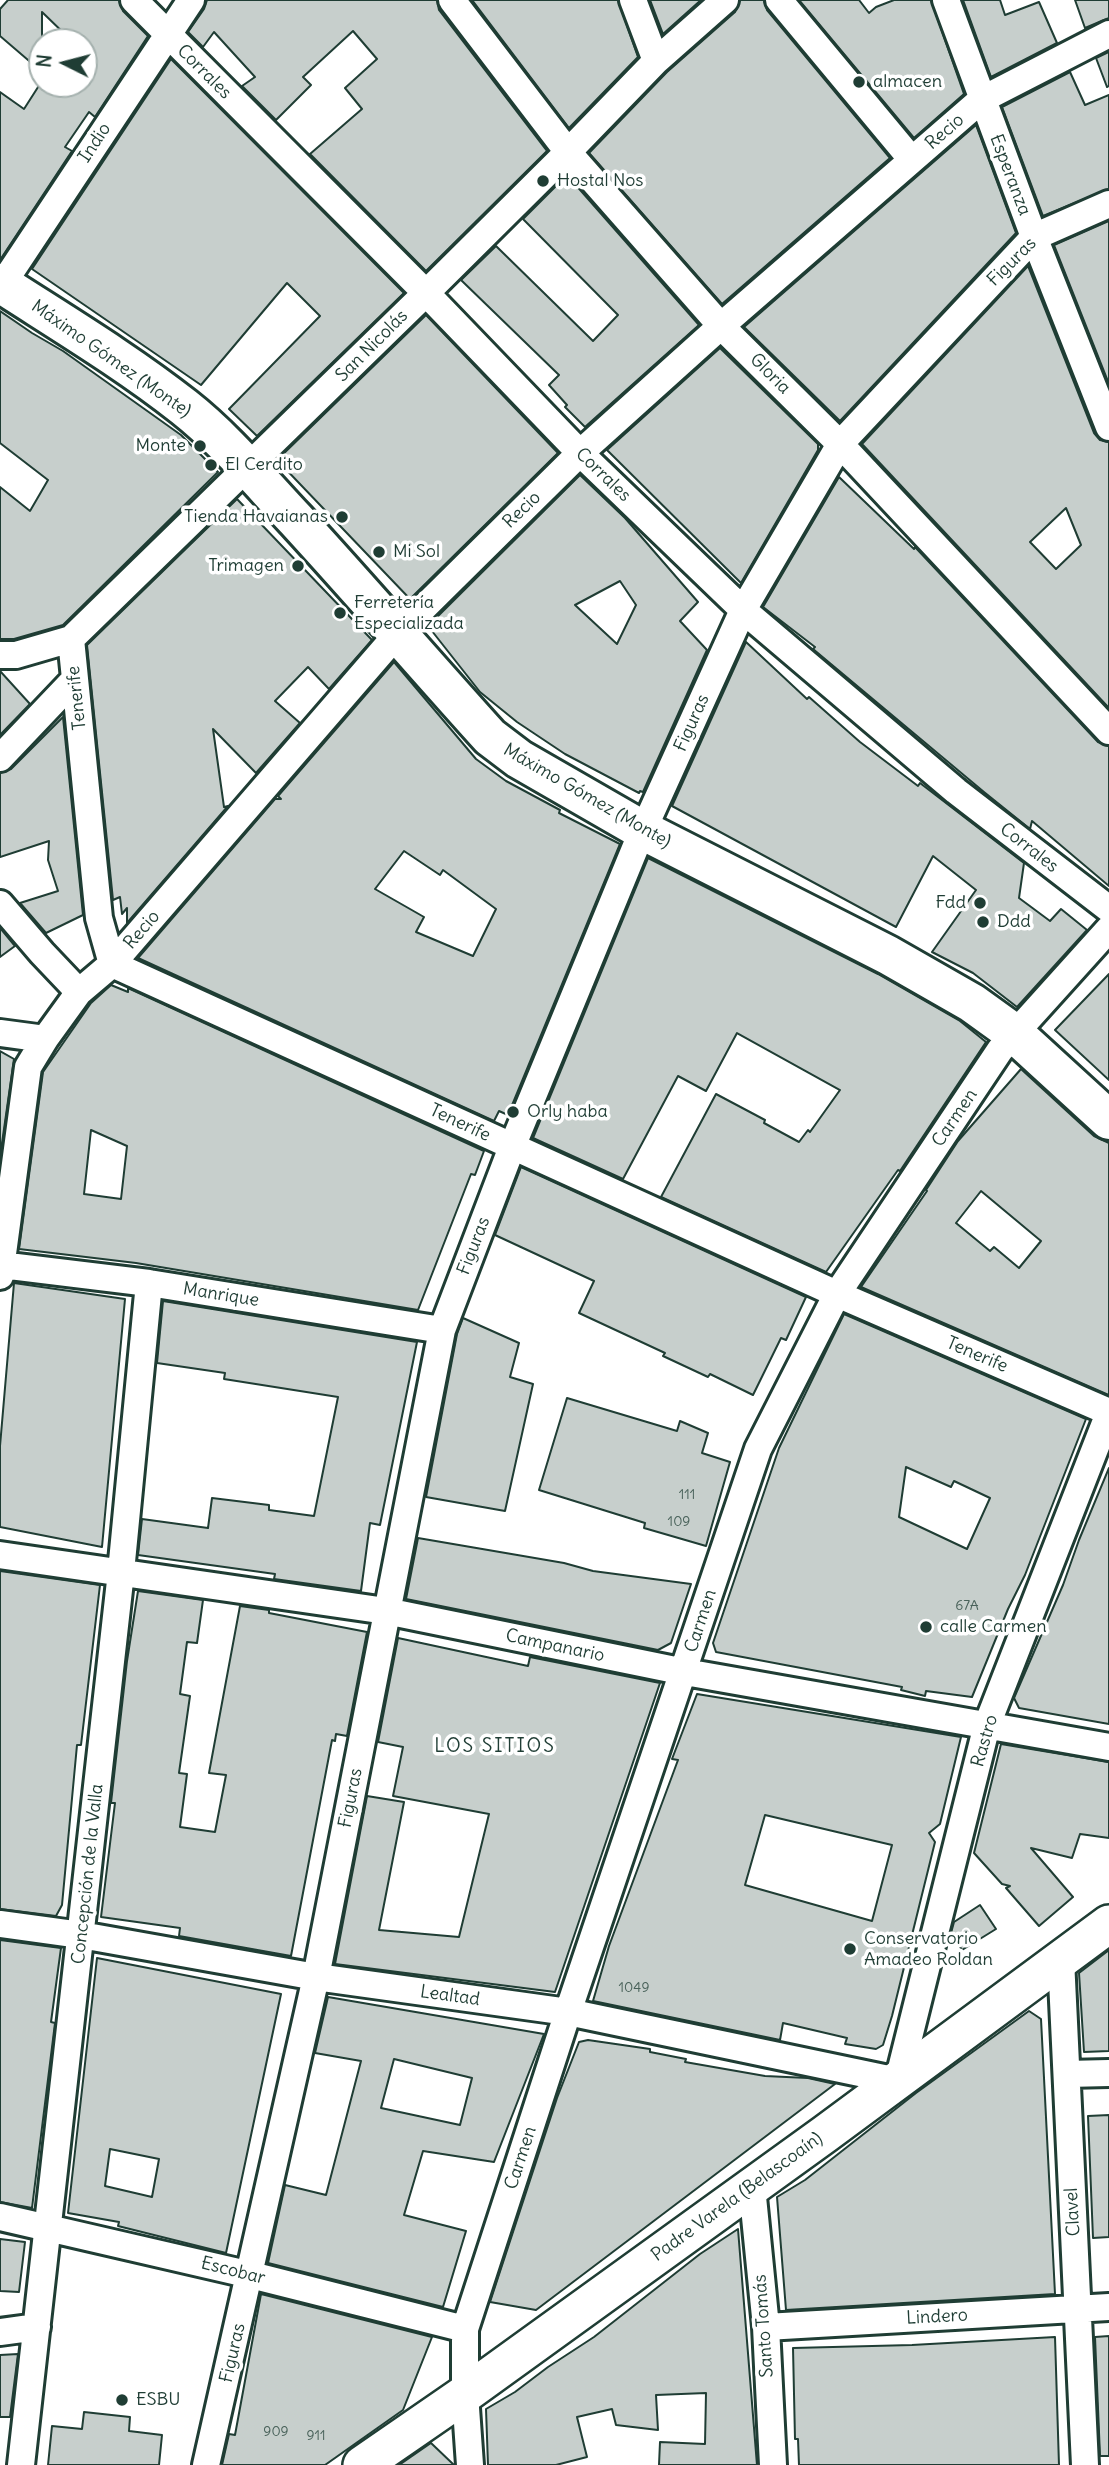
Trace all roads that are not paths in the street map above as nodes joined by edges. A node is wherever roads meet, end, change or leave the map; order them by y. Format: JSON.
{"nodes":[{"id":1,"x":134,"y":0,"type":"edge"},
{"id":2,"x":191,"y":0,"type":"edge"},
{"id":3,"x":452,"y":0,"type":"edge"},
{"id":4,"x":633,"y":0,"type":"edge"},
{"id":5,"x":725,"y":0,"type":"edge"},
{"id":6,"x":779,"y":0,"type":"edge"},
{"id":7,"x":946,"y":0,"type":"edge"},
{"id":8,"x":166,"y":34,"type":"junction"},
{"id":9,"x":1109,"y":34,"type":"edge"},
{"id":10,"x":656,"y":61,"type":"junction"},
{"id":11,"x":981,"y":100,"type":"junction"},
{"id":12,"x":568,"y":152,"type":"junction"},
{"id":13,"x":912,"y":160,"type":"junction"},
{"id":14,"x":1109,"y":204,"type":"edge"},
{"id":15,"x":1034,"y":237,"type":"junction"},
{"id":16,"x":1,"y":285,"type":"edge"},
{"id":17,"x":426,"y":293,"type":"junction"},
{"id":18,"x":721,"y":326,"type":"junction"},
{"id":19,"x":1109,"y":427,"type":"edge"},
{"id":20,"x":840,"y":444,"type":"junction"},
{"id":21,"x":580,"y":453,"type":"junction"},
{"id":22,"x":248,"y":468,"type":"junction"},
{"id":23,"x":743,"y":610,"type":"junction"},
{"id":24,"x":399,"y":632,"type":"junction"},
{"id":25,"x":71,"y":639,"type":"junction"},
{"id":26,"x":0,"y":655,"type":"edge"},
{"id":27,"x":75,"y":679,"type":"junction"},
{"id":28,"x":1109,"y":731,"type":"edge"},
{"id":29,"x":0,"y":758,"type":"edge"},
{"id":30,"x":644,"y":831,"type":"junction"},
{"id":31,"x":0,"y":904,"type":"edge"},
{"id":32,"x":1109,"y":909,"type":"edge"},
{"id":33,"x":1109,"y":929,"type":"edge"},
{"id":34,"x":112,"y":964,"type":"junction"},
{"id":35,"x":79,"y":992,"type":"junction"},
{"id":36,"x":0,"y":1032,"type":"edge"},
{"id":37,"x":1015,"y":1034,"type":"junction"},
{"id":38,"x":45,"y":1039,"type":"junction"},
{"id":39,"x":1109,"y":1120,"type":"edge"},
{"id":40,"x":512,"y":1147,"type":"junction"},
{"id":41,"x":0,"y":1265,"type":"edge"},
{"id":42,"x":0,"y":1276,"type":"edge"},
{"id":43,"x":149,"y":1283,"type":"junction"},
{"id":44,"x":837,"y":1294,"type":"junction"},
{"id":45,"x":442,"y":1330,"type":"junction"},
{"id":46,"x":1109,"y":1413,"type":"edge"},
{"id":47,"x":0,"y":1555,"type":"edge"},
{"id":48,"x":121,"y":1572,"type":"junction"},
{"id":49,"x":387,"y":1611,"type":"junction"},
{"id":50,"x":685,"y":1672,"type":"junction"},
{"id":51,"x":987,"y":1725,"type":"junction"},
{"id":52,"x":1109,"y":1748,"type":"edge"},
{"id":53,"x":0,"y":1924,"type":"edge"},
{"id":54,"x":1109,"y":1924,"type":"edge"},
{"id":55,"x":81,"y":1935,"type":"junction"},
{"id":56,"x":1060,"y":1959,"type":"junction"},
{"id":57,"x":316,"y":1976,"type":"junction"},
{"id":58,"x":568,"y":2012,"type":"junction"},
{"id":59,"x":1109,"y":2073,"type":"edge"},
{"id":60,"x":1067,"y":2074,"type":"junction"},
{"id":61,"x":898,"y":2081,"type":"junction"},
{"id":62,"x":752,"y":2187,"type":"junction"},
{"id":63,"x":0,"y":2217,"type":"edge"},
{"id":64,"x":47,"y":2226,"type":"junction"},
{"id":65,"x":251,"y":2275,"type":"junction"},
{"id":66,"x":1109,"y":2307,"type":"edge"},
{"id":67,"x":1078,"y":2308,"type":"junction"},
{"id":68,"x":766,"y":2327,"type":"junction"},
{"id":69,"x":37,"y":2328,"type":"junction"},
{"id":70,"x":465,"y":2329,"type":"junction"},
{"id":71,"x":0,"y":2332,"type":"edge"},
{"id":72,"x":465,"y":2394,"type":"junction"},
{"id":73,"x":21,"y":2465,"type":"edge"},
{"id":74,"x":206,"y":2465,"type":"edge"},
{"id":75,"x":362,"y":2465,"type":"edge"},
{"id":76,"x":470,"y":2465,"type":"edge"},
{"id":77,"x":773,"y":2465,"type":"edge"},
{"id":78,"x":1085,"y":2465,"type":"edge"}],
"edges":[{"from":1,"to":8,"type":"street","name":"Corrales"},
{"from":2,"to":8,"type":"street","name":"Indio"},
{"from":3,"to":12,"type":"street","name":"Gloria"},
{"from":4,"to":10,"type":"street"},
{"from":5,"to":10,"type":"street","name":"San Nicolás"},
{"from":6,"to":13,"type":"street"},
{"from":7,"to":11,"type":"street","name":"Esperanza"},
{"from":8,"to":16,"type":"street","name":"Indio"},
{"from":8,"to":17,"type":"street","name":"Corrales"},
{"from":9,"to":11,"type":"street","name":"Recio"},
{"from":10,"to":12,"type":"street","name":"San Nicolás"},
{"from":11,"to":13,"type":"street","name":"Recio"},
{"from":11,"to":15,"type":"street","name":"Esperanza"},
{"from":12,"to":17,"type":"street","name":"San Nicolás"},
{"from":12,"to":18,"type":"street","name":"Gloria"},
{"from":13,"to":18,"type":"street","name":"Recio"},
{"from":14,"to":15,"type":"street","name":"Figuras"},
{"from":15,"to":19,"type":"street","name":"Esperanza"},
{"from":15,"to":20,"type":"street","name":"Figuras"},
{"from":16,"to":22,"type":"main road","name":"Máximo Gómez (Monte)"},
{"from":17,"to":21,"type":"street","name":"Corrales"},
{"from":17,"to":22,"type":"street","name":"San Nicolás"},
{"from":18,"to":20,"type":"street","name":"Gloria"},
{"from":18,"to":21,"type":"street","name":"Recio"},
{"from":20,"to":23,"type":"street","name":"Figuras"},
{"from":20,"to":28,"type":"street","name":"Gloria"},
{"from":21,"to":23,"type":"street","name":"Corrales"},
{"from":21,"to":24,"type":"street","name":"Recio"},
{"from":22,"to":24,"type":"main road","name":"Máximo Gómez (Monte)"},
{"from":22,"to":25,"type":"street","name":"San Nicolás"},
{"from":23,"to":30,"type":"street","name":"Figuras"},
{"from":23,"to":32,"type":"street","name":"Corrales"},
{"from":24,"to":30,"type":"main road","name":"Máximo Gómez (Monte)"},
{"from":24,"to":34,"type":"street","name":"Recio"},
{"from":25,"to":26,"type":"street","name":"San Nicolás"},
{"from":25,"to":27,"type":"street","name":"Tenerife"},
{"from":27,"to":29,"type":"street"},
{"from":27,"to":34,"type":"street","name":"Tenerife"},
{"from":30,"to":37,"type":"main road","name":"Máximo Gómez (Monte)"},
{"from":30,"to":40,"type":"street","name":"Figuras"},
{"from":31,"to":35,"type":"street"},
{"from":33,"to":37,"type":"street","name":"Carmen"},
{"from":34,"to":35,"type":"street","name":"Recio"},
{"from":34,"to":40,"type":"street","name":"Tenerife"},
{"from":35,"to":38,"type":"street","name":"Recio"},
{"from":36,"to":38,"type":"street"},
{"from":37,"to":39,"type":"main road","name":"Máximo Gómez (Monte)"},
{"from":37,"to":44,"type":"street","name":"Carmen"},
{"from":38,"to":41,"type":"street","name":"Recio"},
{"from":40,"to":44,"type":"street","name":"Tenerife"},
{"from":40,"to":45,"type":"street","name":"Figuras"},
{"from":41,"to":42,"type":"street","name":"Recio"},
{"from":41,"to":43,"type":"street","name":"Manrique"},
{"from":43,"to":45,"type":"street","name":"Manrique"},
{"from":43,"to":48,"type":"street","name":"Concepción de la Valla"},
{"from":44,"to":46,"type":"street","name":"Tenerife"},
{"from":44,"to":50,"type":"street","name":"Carmen"},
{"from":45,"to":49,"type":"street","name":"Figuras"},
{"from":46,"to":51,"type":"street","name":"Rastro"},
{"from":47,"to":48,"type":"street","name":"Campanario"},
{"from":48,"to":49,"type":"street","name":"Campanario"},
{"from":48,"to":55,"type":"street","name":"Concepción de la Valla"},
{"from":49,"to":50,"type":"street","name":"Campanario"},
{"from":49,"to":57,"type":"street","name":"Figuras"},
{"from":50,"to":51,"type":"street","name":"Campanario"},
{"from":50,"to":58,"type":"street","name":"Carmen"},
{"from":51,"to":52,"type":"street","name":"Campanario"},
{"from":51,"to":61,"type":"street","name":"Rastro"},
{"from":53,"to":55,"type":"street","name":"Lealtad"},
{"from":54,"to":56,"type":"main road","name":"Padre Varela (Belascoaín)"},
{"from":55,"to":57,"type":"street","name":"Lealtad"},
{"from":55,"to":64,"type":"street","name":"Concepción de la Valla"},
{"from":56,"to":60,"type":"street","name":"Clavel"},
{"from":56,"to":61,"type":"main road","name":"Padre Varela (Belascoaín)"},
{"from":57,"to":58,"type":"street","name":"Lealtad"},
{"from":57,"to":65,"type":"street","name":"Figuras"},
{"from":58,"to":61,"type":"street","name":"Lealtad"},
{"from":58,"to":70,"type":"street","name":"Carmen"},
{"from":59,"to":60,"type":"street"},
{"from":60,"to":67,"type":"street","name":"Clavel"},
{"from":61,"to":62,"type":"main road","name":"Padre Varela (Belascoaín)"},
{"from":62,"to":68,"type":"street","name":"Santo Tomás"},
{"from":62,"to":72,"type":"main road","name":"Padre Varela (Belascoaín)"},
{"from":63,"to":64,"type":"street","name":"Escobar"},
{"from":64,"to":65,"type":"street","name":"Escobar"},
{"from":64,"to":69,"type":"street","name":"Concepción de la Valla"},
{"from":65,"to":70,"type":"street","name":"Escobar"},
{"from":65,"to":74,"type":"street","name":"Figuras"},
{"from":66,"to":67,"type":"street","name":"Lindero"},
{"from":67,"to":68,"type":"street","name":"Lindero"},
{"from":67,"to":78,"type":"street","name":"Clavel"},
{"from":68,"to":77,"type":"street","name":"Santo Tomás"},
{"from":69,"to":71,"type":"street"},
{"from":69,"to":73,"type":"street","name":"Concepción de la Valla"},
{"from":70,"to":72,"type":"street","name":"Carmen"},
{"from":72,"to":75,"type":"main road","name":"Padre Varela (Belascoaín)"},
{"from":72,"to":76,"type":"street","name":"Carmen"}]}
